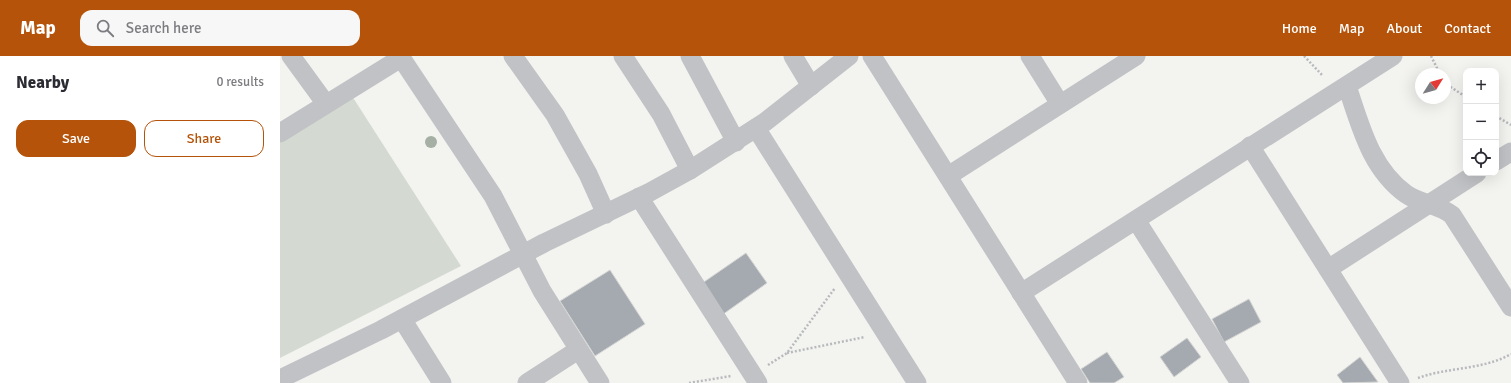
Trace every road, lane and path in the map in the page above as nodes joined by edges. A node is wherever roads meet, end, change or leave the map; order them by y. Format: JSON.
{"nodes":[{"id":1,"x":291,"y":56,"type":"edge"},
{"id":2,"x":513,"y":56,"type":"edge"},
{"id":3,"x":623,"y":56,"type":"edge"},
{"id":4,"x":690,"y":56,"type":"edge"},
{"id":5,"x":793,"y":56,"type":"edge"},
{"id":6,"x":849,"y":56,"type":"edge"},
{"id":7,"x":872,"y":56,"type":"edge"},
{"id":8,"x":1030,"y":56,"type":"edge"},
{"id":9,"x":1136,"y":56,"type":"edge"},
{"id":10,"x":1304,"y":56,"type":"edge"},
{"id":11,"x":1393,"y":56,"type":"edge"},
{"id":12,"x":1431,"y":56,"type":"edge"},
{"id":13,"x":401,"y":57,"type":"edge"},
{"id":14,"x":1437,"y":68,"type":"edge"},
{"id":15,"x":811,"y":86,"type":"junction"},
{"id":16,"x":1451,"y":87,"type":"edge"},
{"id":17,"x":1342,"y":88,"type":"junction"},
{"id":18,"x":1463,"y":95,"type":"edge"},
{"id":19,"x":326,"y":104,"type":"junction"},
{"id":20,"x":1060,"y":104,"type":"junction"},
{"id":21,"x":1499,"y":118,"type":"edge"},
{"id":22,"x":1511,"y":125,"type":"edge"},
{"id":23,"x":756,"y":128,"type":"junction"},
{"id":24,"x":280,"y":133,"type":"edge"},
{"id":25,"x":736,"y":142,"type":"junction"},
{"id":26,"x":1250,"y":146,"type":"junction"},
{"id":27,"x":1511,"y":152,"type":"edge"},
{"id":28,"x":1499,"y":159,"type":"edge"},
{"id":29,"x":690,"y":170,"type":"junction"},
{"id":30,"x":948,"y":176,"type":"junction"},
{"id":31,"x":1473,"y":176,"type":"edge"},
{"id":32,"x":639,"y":197,"type":"junction"},
{"id":33,"x":1430,"y":203,"type":"junction"},
{"id":34,"x":606,"y":214,"type":"junction"},
{"id":35,"x":1136,"y":220,"type":"junction"},
{"id":36,"x":524,"y":254,"type":"junction"},
{"id":37,"x":1328,"y":269,"type":"junction"},
{"id":38,"x":849,"y":274,"type":"junction"},
{"id":39,"x":1021,"y":293,"type":"junction"},
{"id":40,"x":1511,"y":307,"type":"edge"},
{"id":41,"x":402,"y":320,"type":"junction"},
{"id":42,"x":886,"y":333,"type":"junction"},
{"id":43,"x":578,"y":350,"type":"junction"},
{"id":44,"x":787,"y":353,"type":"junction"},
{"id":45,"x":1511,"y":354,"type":"edge"},
{"id":46,"x":754,"y":378,"type":"edge"},
{"id":47,"x":280,"y":379,"type":"edge"},
{"id":48,"x":1407,"y":381,"type":"edge"},
{"id":49,"x":442,"y":383,"type":"edge"},
{"id":50,"x":527,"y":383,"type":"edge"},
{"id":51,"x":600,"y":383,"type":"edge"},
{"id":52,"x":689,"y":383,"type":"edge"},
{"id":53,"x":917,"y":383,"type":"edge"},
{"id":54,"x":1078,"y":383,"type":"edge"},
{"id":55,"x":1240,"y":383,"type":"edge"}],
"edges":[{"from":1,"to":19,"type":"street"},
{"from":2,"to":34,"type":"street"},
{"from":3,"to":29,"type":"street"},
{"from":4,"to":25,"type":"street"},
{"from":5,"to":15,"type":"street"},
{"from":6,"to":15,"type":"street"},
{"from":7,"to":30,"type":"street"},
{"from":8,"to":20,"type":"street"},
{"from":9,"to":20,"type":"street"},
{"from":10,"to":17,"type":"path"},
{"from":11,"to":17,"type":"street"},
{"from":12,"to":14,"type":"path"},
{"from":13,"to":19,"type":"street"},
{"from":13,"to":36,"type":"street"},
{"from":15,"to":23,"type":"street"},
{"from":16,"to":18,"type":"path"},
{"from":17,"to":26,"type":"street"},
{"from":17,"to":33,"type":"street"},
{"from":19,"to":24,"type":"street"},
{"from":20,"to":30,"type":"street"},
{"from":21,"to":22,"type":"path"},
{"from":23,"to":25,"type":"street"},
{"from":23,"to":38,"type":"street"},
{"from":25,"to":29,"type":"street"},
{"from":26,"to":35,"type":"street"},
{"from":26,"to":37,"type":"street"},
{"from":27,"to":28,"type":"street"},
{"from":29,"to":32,"type":"street"},
{"from":30,"to":39,"type":"street"},
{"from":31,"to":33,"type":"street"},
{"from":32,"to":34,"type":"street"},
{"from":32,"to":46,"type":"street"},
{"from":33,"to":37,"type":"street"},
{"from":33,"to":40,"type":"street"},
{"from":34,"to":36,"type":"street"},
{"from":35,"to":39,"type":"street"},
{"from":35,"to":55,"type":"street"},
{"from":36,"to":41,"type":"street"},
{"from":36,"to":43,"type":"street"},
{"from":37,"to":48,"type":"street"},
{"from":38,"to":42,"type":"street"},
{"from":38,"to":44,"type":"path"},
{"from":39,"to":54,"type":"street"},
{"from":41,"to":47,"type":"street"},
{"from":41,"to":49,"type":"street"},
{"from":42,"to":44,"type":"path"},
{"from":42,"to":53,"type":"street"},
{"from":43,"to":50,"type":"street"},
{"from":43,"to":51,"type":"street"},
{"from":44,"to":46,"type":"path"},
{"from":45,"to":48,"type":"path"},
{"from":46,"to":52,"type":"path"}]}
